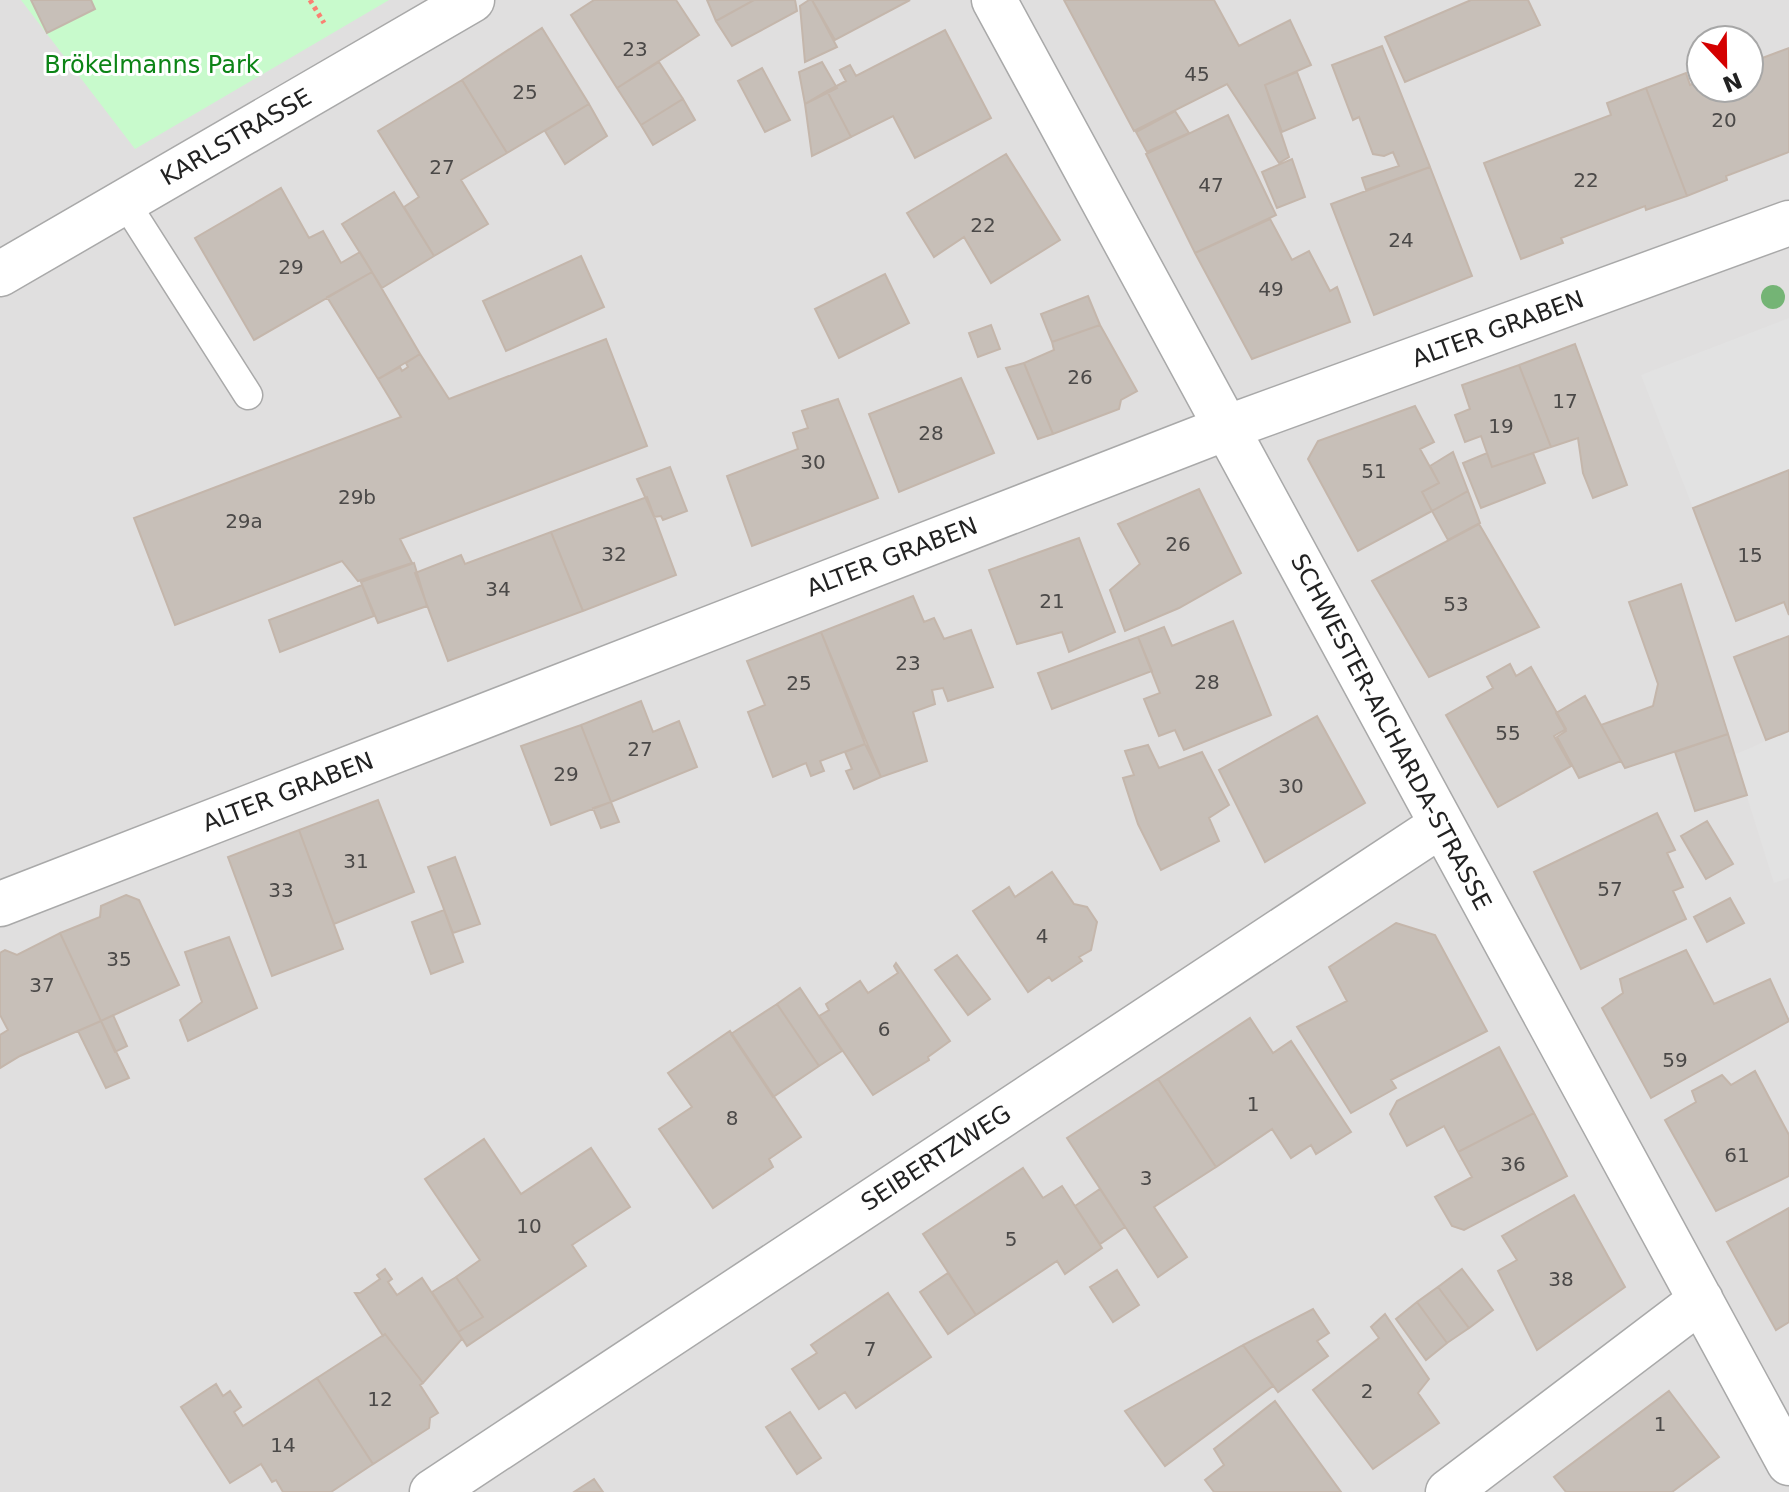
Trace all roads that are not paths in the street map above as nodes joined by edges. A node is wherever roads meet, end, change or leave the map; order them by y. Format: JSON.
{"nodes":[{"id":1,"x":472,"y":0,"type":"edge"},
{"id":2,"x":994,"y":0,"type":"edge"},
{"id":3,"x":125,"y":202,"type":"junction"},
{"id":4,"x":1789,"y":223,"type":"edge"},
{"id":5,"x":0,"y":274,"type":"edge"},
{"id":6,"x":248,"y":395,"type":"dead end"},
{"id":7,"x":1226,"y":428,"type":"junction"},
{"id":8,"x":1441,"y":825,"type":"junction"},
{"id":9,"x":0,"y":904,"type":"edge"},
{"id":10,"x":1701,"y":1300,"type":"junction"},
{"id":11,"x":1789,"y":1463,"type":"edge"},
{"id":12,"x":432,"y":1492,"type":"edge"},
{"id":13,"x":1448,"y":1492,"type":"edge"}],
"edges":[{"from":1,"to":3,"type":"street","name":"KARLSTRASSE"},
{"from":2,"to":7,"type":"street","name":"SCHWESTER-AICHARDA-STRASSE"},
{"from":3,"to":5,"type":"street","name":"KARLSTRASSE"},
{"from":3,"to":6,"type":"lane"},
{"from":4,"to":7,"type":"street","name":"ALTER GRABEN"},
{"from":7,"to":8,"type":"street","name":"SCHWESTER-AICHARDA-STRASSE"},
{"from":7,"to":9,"type":"street","name":"ALTER GRABEN"},
{"from":8,"to":10,"type":"street","name":"SCHWESTER-AICHARDA-STRASSE"},
{"from":8,"to":12,"type":"street","name":"SEIBERTZWEG"},
{"from":10,"to":11,"type":"street","name":"SCHWESTER-AICHARDA-STRASSE"},
{"from":10,"to":13,"type":"street"}]}
